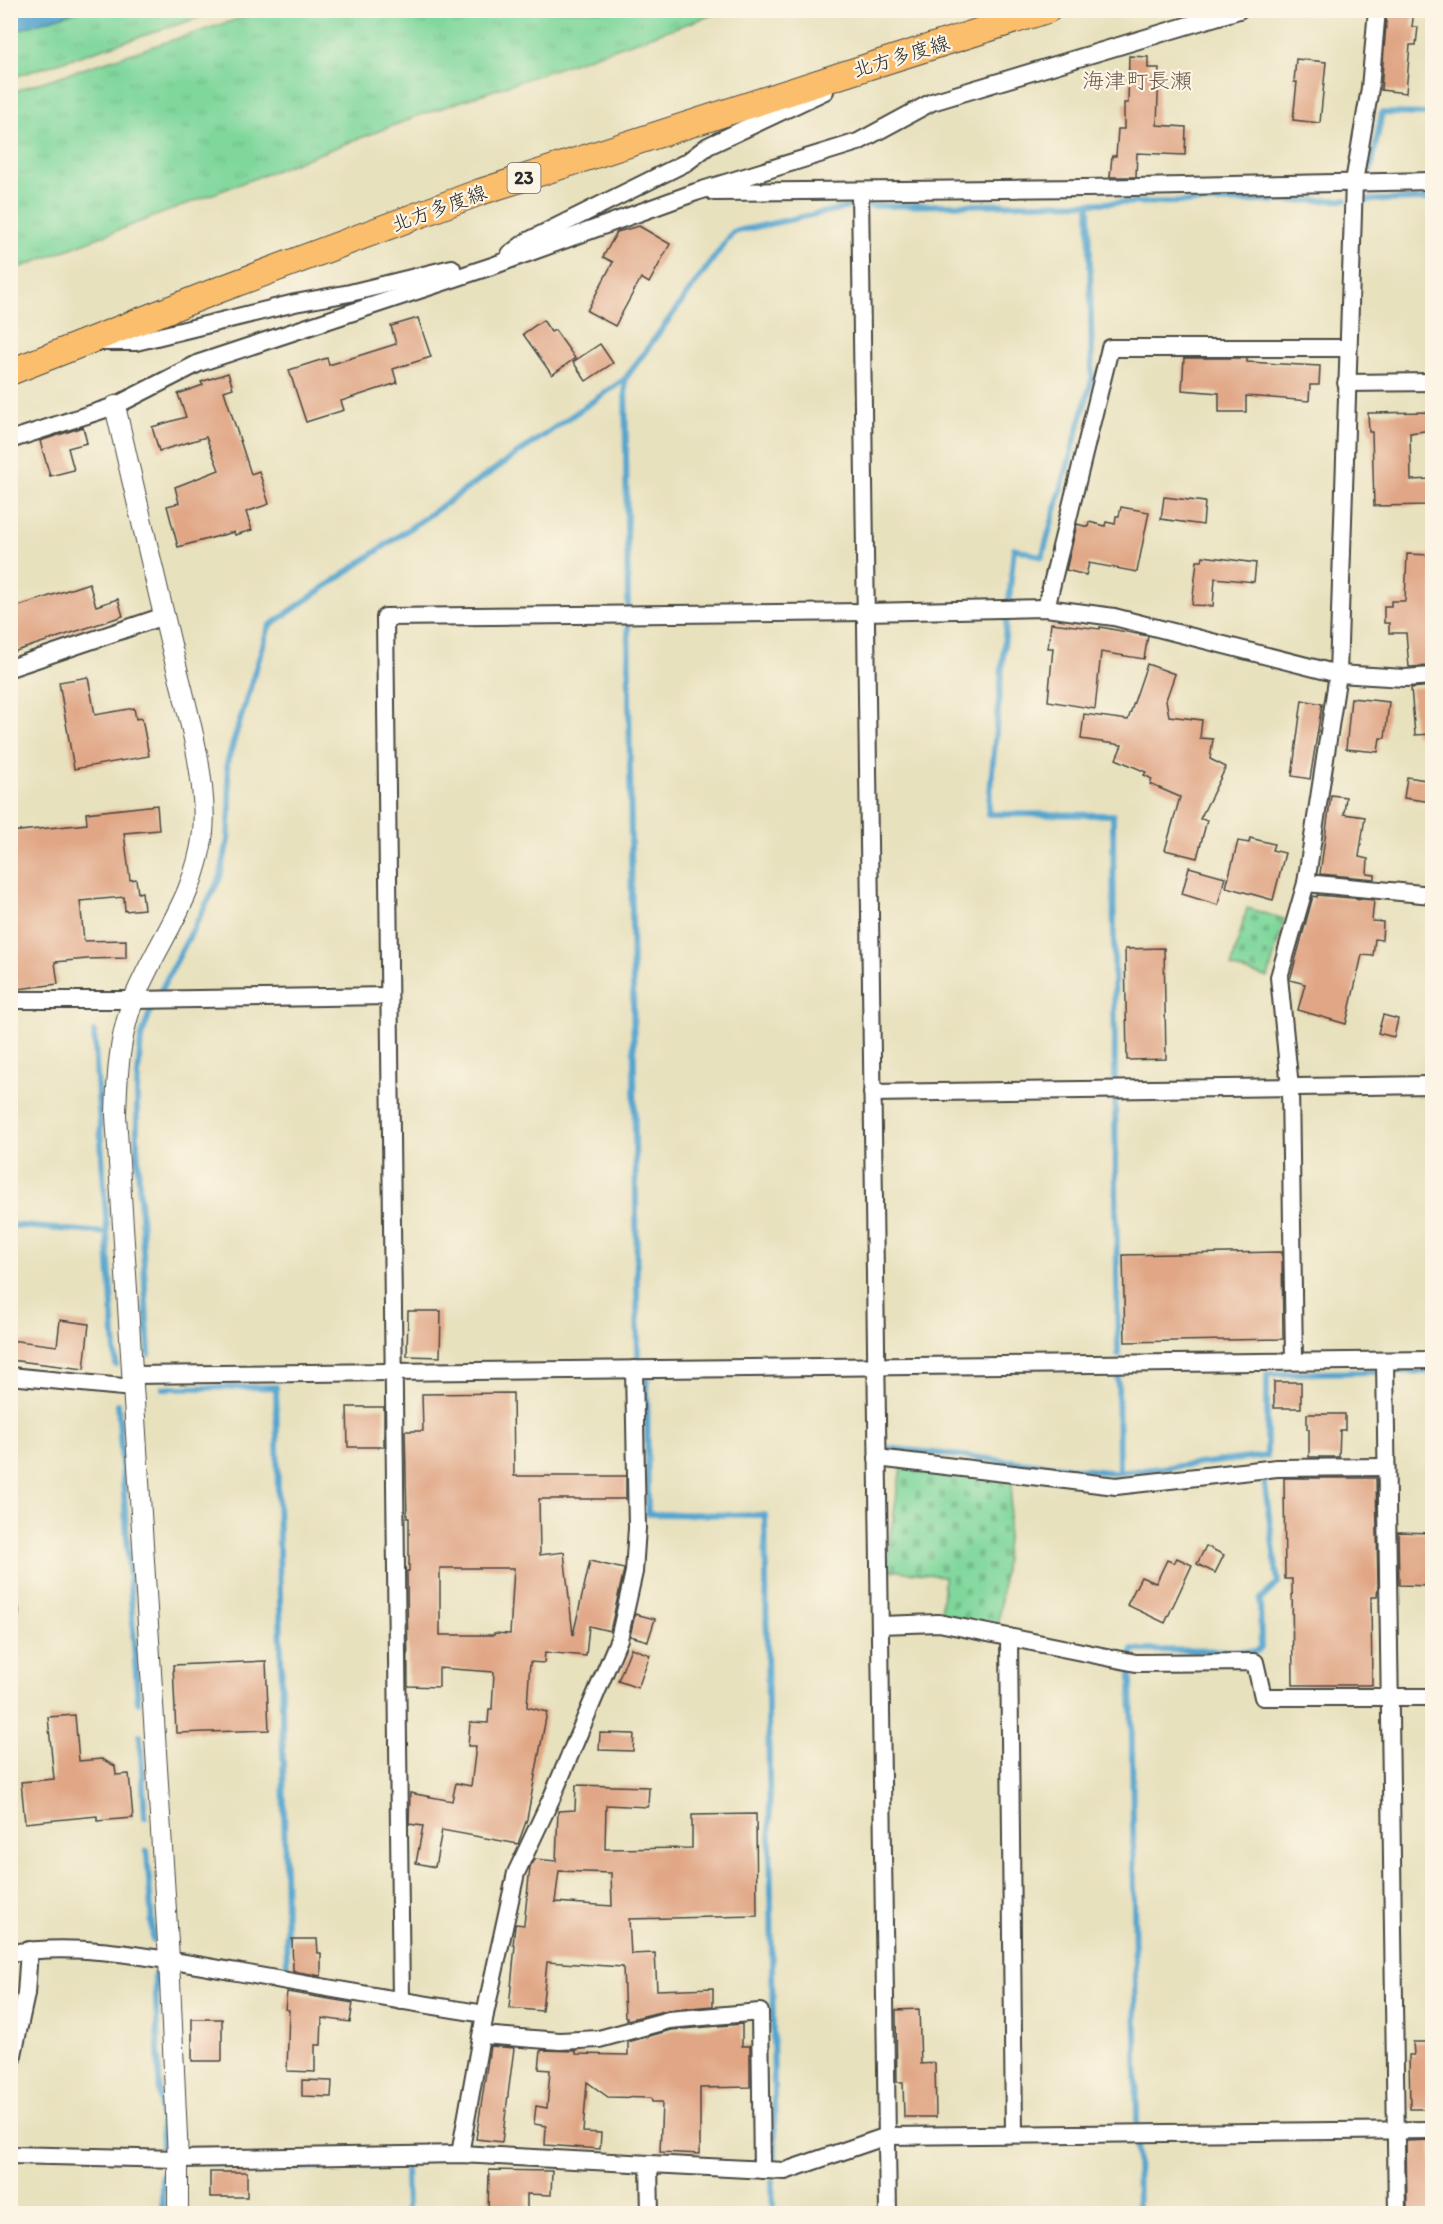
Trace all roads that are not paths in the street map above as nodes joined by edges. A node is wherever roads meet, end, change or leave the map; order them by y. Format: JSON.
{"nodes":[{"id":1,"x":1047,"y":10,"type":"edge"},
{"id":2,"x":1239,"y":10,"type":"edge"},
{"id":3,"x":1377,"y":10,"type":"edge"},
{"id":4,"x":870,"y":66,"type":"junction"},
{"id":5,"x":1354,"y":182,"type":"junction"},
{"id":6,"x":1432,"y":182,"type":"edge"},
{"id":7,"x":860,"y":191,"type":"junction"},
{"id":8,"x":696,"y":192,"type":"junction"},
{"id":9,"x":495,"y":265,"type":"junction"},
{"id":10,"x":83,"y":343,"type":"junction"},
{"id":11,"x":1347,"y":348,"type":"junction"},
{"id":12,"x":10,"y":372,"type":"edge"},
{"id":13,"x":1432,"y":382,"type":"edge"},
{"id":14,"x":1346,"y":383,"type":"junction"},
{"id":15,"x":114,"y":406,"type":"junction"},
{"id":16,"x":10,"y":440,"type":"edge"},
{"id":17,"x":1046,"y":608,"type":"junction"},
{"id":18,"x":865,"y":612,"type":"junction"},
{"id":19,"x":164,"y":616,"type":"junction"},
{"id":20,"x":10,"y":668,"type":"edge"},
{"id":21,"x":1338,"y":674,"type":"junction"},
{"id":22,"x":1432,"y":676,"type":"edge"},
{"id":23,"x":1305,"y":883,"type":"junction"},
{"id":24,"x":1432,"y":895,"type":"edge"},
{"id":25,"x":389,"y":996,"type":"junction"},
{"id":26,"x":10,"y":1000,"type":"edge"},
{"id":27,"x":133,"y":1000,"type":"junction"},
{"id":28,"x":1432,"y":1085,"type":"edge"},
{"id":29,"x":1290,"y":1087,"type":"junction"},
{"id":30,"x":872,"y":1093,"type":"junction"},
{"id":31,"x":1294,"y":1360,"type":"junction"},
{"id":32,"x":1432,"y":1360,"type":"edge"},
{"id":33,"x":1384,"y":1361,"type":"junction"},
{"id":34,"x":876,"y":1365,"type":"junction"},
{"id":35,"x":634,"y":1369,"type":"junction"},
{"id":36,"x":394,"y":1372,"type":"junction"},
{"id":37,"x":10,"y":1376,"type":"edge"},
{"id":38,"x":132,"y":1382,"type":"junction"},
{"id":39,"x":877,"y":1458,"type":"junction"},
{"id":40,"x":1386,"y":1467,"type":"junction"},
{"id":41,"x":880,"y":1625,"type":"junction"},
{"id":42,"x":1010,"y":1637,"type":"junction"},
{"id":43,"x":1432,"y":1696,"type":"edge"},
{"id":44,"x":1390,"y":1698,"type":"junction"},
{"id":45,"x":29,"y":1950,"type":"junction"},
{"id":46,"x":10,"y":1953,"type":"edge"},
{"id":47,"x":169,"y":1959,"type":"junction"},
{"id":48,"x":401,"y":2001,"type":"junction"},
{"id":49,"x":485,"y":2014,"type":"junction"},
{"id":50,"x":482,"y":2035,"type":"junction"},
{"id":51,"x":10,"y":2069,"type":"edge"},
{"id":52,"x":1396,"y":2130,"type":"junction"},
{"id":53,"x":1432,"y":2130,"type":"edge"},
{"id":54,"x":1014,"y":2134,"type":"junction"},
{"id":55,"x":887,"y":2136,"type":"junction"},
{"id":56,"x":460,"y":2154,"type":"junction"},
{"id":57,"x":10,"y":2155,"type":"edge"},
{"id":58,"x":177,"y":2159,"type":"junction"},
{"id":59,"x":649,"y":2164,"type":"junction"},
{"id":60,"x":762,"y":2170,"type":"junction"},
{"id":61,"x":178,"y":2214,"type":"edge"},
{"id":62,"x":650,"y":2214,"type":"edge"},
{"id":63,"x":888,"y":2214,"type":"edge"},
{"id":64,"x":1396,"y":2214,"type":"edge"}],
"edges":[{"from":1,"to":4,"type":"main road","name":"北方多度線","number":"23"},
{"from":2,"to":8,"type":"street"},
{"from":3,"to":5,"type":"street"},
{"from":4,"to":9,"type":"street"},
{"from":4,"to":10,"type":"main road","name":"北方多度線","number":"23"},
{"from":5,"to":6,"type":"street"},
{"from":5,"to":7,"type":"street"},
{"from":5,"to":11,"type":"street"},
{"from":7,"to":8,"type":"street"},
{"from":7,"to":18,"type":"street"},
{"from":8,"to":9,"type":"street"},
{"from":9,"to":10,"type":"street"},
{"from":9,"to":15,"type":"street"},
{"from":10,"to":12,"type":"main road","name":"北方多度線","number":"23"},
{"from":11,"to":14,"type":"street"},
{"from":11,"to":17,"type":"street"},
{"from":13,"to":14,"type":"street"},
{"from":14,"to":21,"type":"street"},
{"from":15,"to":16,"type":"street"},
{"from":15,"to":19,"type":"street"},
{"from":17,"to":18,"type":"street"},
{"from":17,"to":21,"type":"street"},
{"from":18,"to":25,"type":"street"},
{"from":18,"to":30,"type":"street"},
{"from":19,"to":20,"type":"street"},
{"from":19,"to":27,"type":"street"},
{"from":21,"to":22,"type":"street"},
{"from":21,"to":23,"type":"street"},
{"from":23,"to":24,"type":"street"},
{"from":23,"to":29,"type":"street"},
{"from":25,"to":27,"type":"street"},
{"from":25,"to":36,"type":"street"},
{"from":26,"to":27,"type":"street"},
{"from":27,"to":38,"type":"street"},
{"from":28,"to":29,"type":"street"},
{"from":29,"to":30,"type":"street"},
{"from":29,"to":31,"type":"street"},
{"from":30,"to":34,"type":"street"},
{"from":31,"to":33,"type":"street"},
{"from":31,"to":34,"type":"street"},
{"from":32,"to":33,"type":"street"},
{"from":33,"to":40,"type":"street"},
{"from":34,"to":35,"type":"street"},
{"from":34,"to":39,"type":"street"},
{"from":35,"to":36,"type":"street"},
{"from":35,"to":49,"type":"street"},
{"from":36,"to":38,"type":"street"},
{"from":36,"to":48,"type":"street"},
{"from":37,"to":38,"type":"street"},
{"from":38,"to":47,"type":"street"},
{"from":39,"to":40,"type":"street"},
{"from":39,"to":41,"type":"street"},
{"from":40,"to":44,"type":"street"},
{"from":41,"to":42,"type":"street"},
{"from":41,"to":55,"type":"street"},
{"from":42,"to":44,"type":"street"},
{"from":42,"to":54,"type":"street"},
{"from":43,"to":44,"type":"street"},
{"from":44,"to":52,"type":"street"},
{"from":45,"to":46,"type":"street"},
{"from":45,"to":47,"type":"street"},
{"from":45,"to":51,"type":"street"},
{"from":47,"to":48,"type":"street"},
{"from":47,"to":58,"type":"street"},
{"from":48,"to":49,"type":"street"},
{"from":49,"to":50,"type":"street"},
{"from":50,"to":56,"type":"street"},
{"from":50,"to":60,"type":"street"},
{"from":52,"to":53,"type":"street"},
{"from":52,"to":54,"type":"street"},
{"from":52,"to":64,"type":"street"},
{"from":54,"to":55,"type":"street"},
{"from":55,"to":60,"type":"street"},
{"from":55,"to":63,"type":"street"},
{"from":56,"to":58,"type":"street"},
{"from":56,"to":59,"type":"street"},
{"from":57,"to":58,"type":"street"},
{"from":58,"to":61,"type":"street"},
{"from":59,"to":60,"type":"street"},
{"from":59,"to":62,"type":"street"}]}
